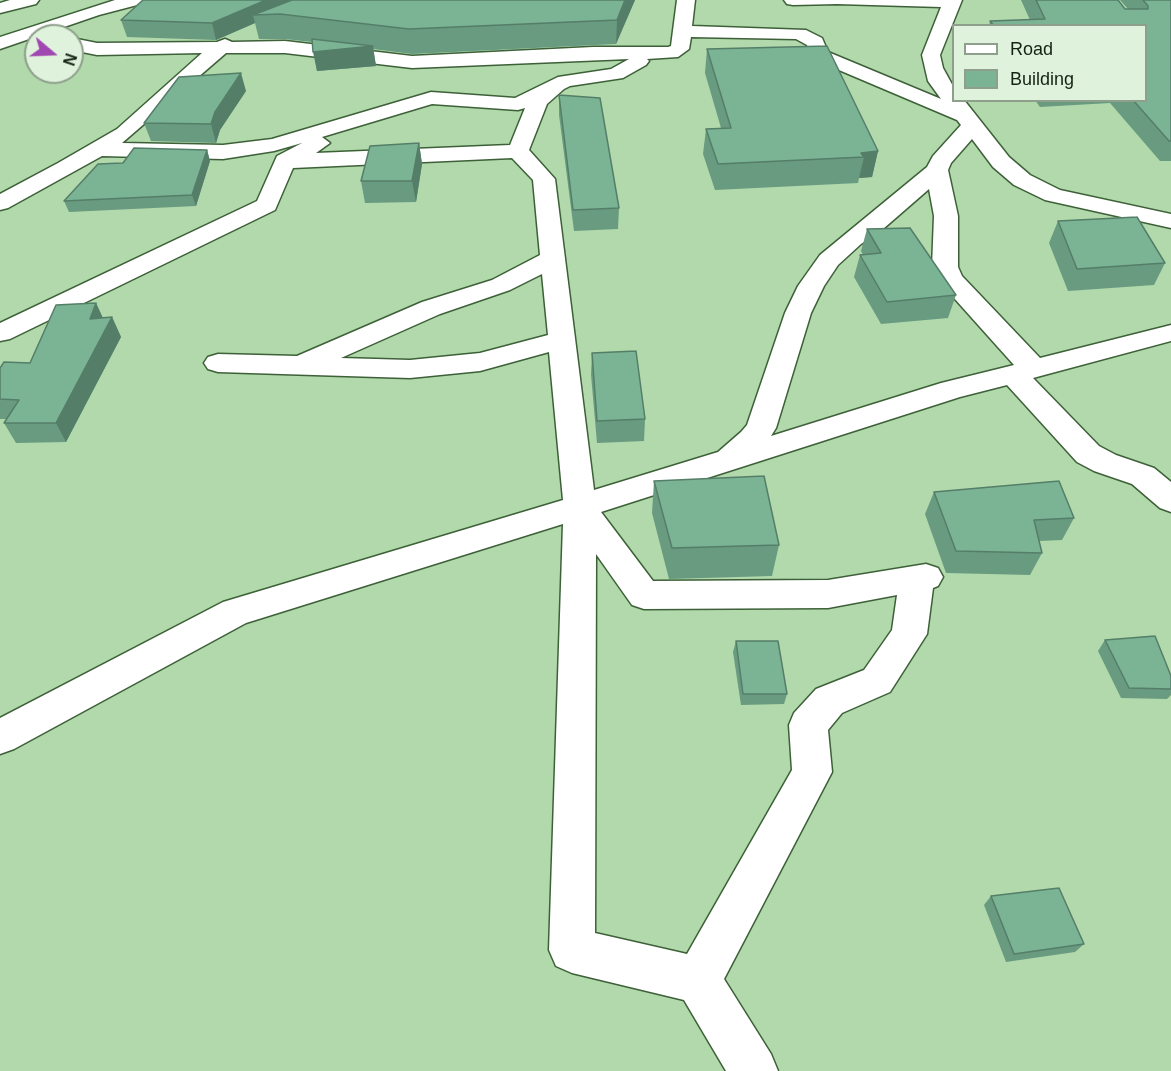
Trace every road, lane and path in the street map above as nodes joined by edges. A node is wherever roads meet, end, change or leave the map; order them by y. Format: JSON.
{"nodes":[{"id":1,"x":30,"y":0,"type":"edge"},
{"id":2,"x":135,"y":0,"type":"edge"},
{"id":3,"x":686,"y":0,"type":"edge"},
{"id":4,"x":791,"y":0,"type":"edge"},
{"id":5,"x":831,"y":0,"type":"edge"},
{"id":6,"x":842,"y":0,"type":"edge"},
{"id":7,"x":952,"y":1,"type":"edge"},
{"id":8,"x":0,"y":8,"type":"edge"},
{"id":9,"x":64,"y":24,"type":"edge"},
{"id":10,"x":262,"y":28,"type":"edge"},
{"id":11,"x":682,"y":31,"type":"junction"},
{"id":12,"x":24,"y":37,"type":"edge"},
{"id":13,"x":0,"y":43,"type":"edge"},
{"id":14,"x":84,"y":46,"type":"edge"},
{"id":15,"x":218,"y":50,"type":"junction"},
{"id":16,"x":651,"y":54,"type":"junction"},
{"id":17,"x":943,"y":56,"type":"edge"},
{"id":18,"x":566,"y":81,"type":"junction"},
{"id":19,"x":952,"y":98,"type":"edge"},
{"id":20,"x":955,"y":102,"type":"edge"},
{"id":21,"x":366,"y":119,"type":"junction"},
{"id":22,"x":970,"y":121,"type":"junction"},
{"id":23,"x":100,"y":149,"type":"junction"},
{"id":24,"x":518,"y":151,"type":"junction"},
{"id":25,"x":285,"y":161,"type":"junction"},
{"id":26,"x":937,"y":170,"type":"junction"},
{"id":27,"x":0,"y":203,"type":"edge"},
{"id":28,"x":1171,"y":221,"type":"edge"},
{"id":29,"x":553,"y":258,"type":"junction"},
{"id":30,"x":0,"y":333,"type":"edge"},
{"id":31,"x":1171,"y":333,"type":"edge"},
{"id":32,"x":562,"y":340,"type":"junction"},
{"id":33,"x":218,"y":363,"type":"dead end"},
{"id":34,"x":300,"y":366,"type":"junction"},
{"id":35,"x":1024,"y":372,"type":"junction"},
{"id":36,"x":723,"y":462,"type":"junction"},
{"id":37,"x":1171,"y":500,"type":"edge"},
{"id":38,"x":580,"y":507,"type":"junction"},
{"id":39,"x":0,"y":737,"type":"edge"},
{"id":40,"x":698,"y":980,"type":"junction"},
{"id":41,"x":754,"y":1071,"type":"edge"}],
"edges":[{"from":1,"to":8,"type":"street"},
{"from":2,"to":9,"type":"street"},
{"from":3,"to":11,"type":"street"},
{"from":4,"to":5,"type":"street"},
{"from":6,"to":7,"type":"street"},
{"from":7,"to":17,"type":"street"},
{"from":10,"to":15,"type":"street"},
{"from":11,"to":16,"type":"street"},
{"from":11,"to":22,"type":"street"},
{"from":12,"to":13,"type":"street"},
{"from":14,"to":15,"type":"street"},
{"from":15,"to":16,"type":"street"},
{"from":15,"to":23,"type":"street"},
{"from":16,"to":18,"type":"street"},
{"from":17,"to":19,"type":"street"},
{"from":18,"to":21,"type":"street"},
{"from":18,"to":24,"type":"street"},
{"from":20,"to":22,"type":"street"},
{"from":21,"to":23,"type":"street"},
{"from":21,"to":25,"type":"street"},
{"from":22,"to":26,"type":"street"},
{"from":22,"to":28,"type":"street"},
{"from":23,"to":27,"type":"street"},
{"from":24,"to":25,"type":"street"},
{"from":24,"to":29,"type":"street"},
{"from":25,"to":30,"type":"street"},
{"from":26,"to":35,"type":"street"},
{"from":26,"to":36,"type":"street"},
{"from":29,"to":32,"type":"street"},
{"from":29,"to":34,"type":"street"},
{"from":31,"to":35,"type":"street"},
{"from":32,"to":34,"type":"street"},
{"from":32,"to":38,"type":"street"},
{"from":33,"to":34,"type":"street"},
{"from":35,"to":36,"type":"street"},
{"from":35,"to":37,"type":"street"},
{"from":36,"to":38,"type":"street"},
{"from":38,"to":39,"type":"street"},
{"from":38,"to":40,"type":"street"},
{"from":38,"to":40,"type":"street"},
{"from":40,"to":41,"type":"street"}]}
